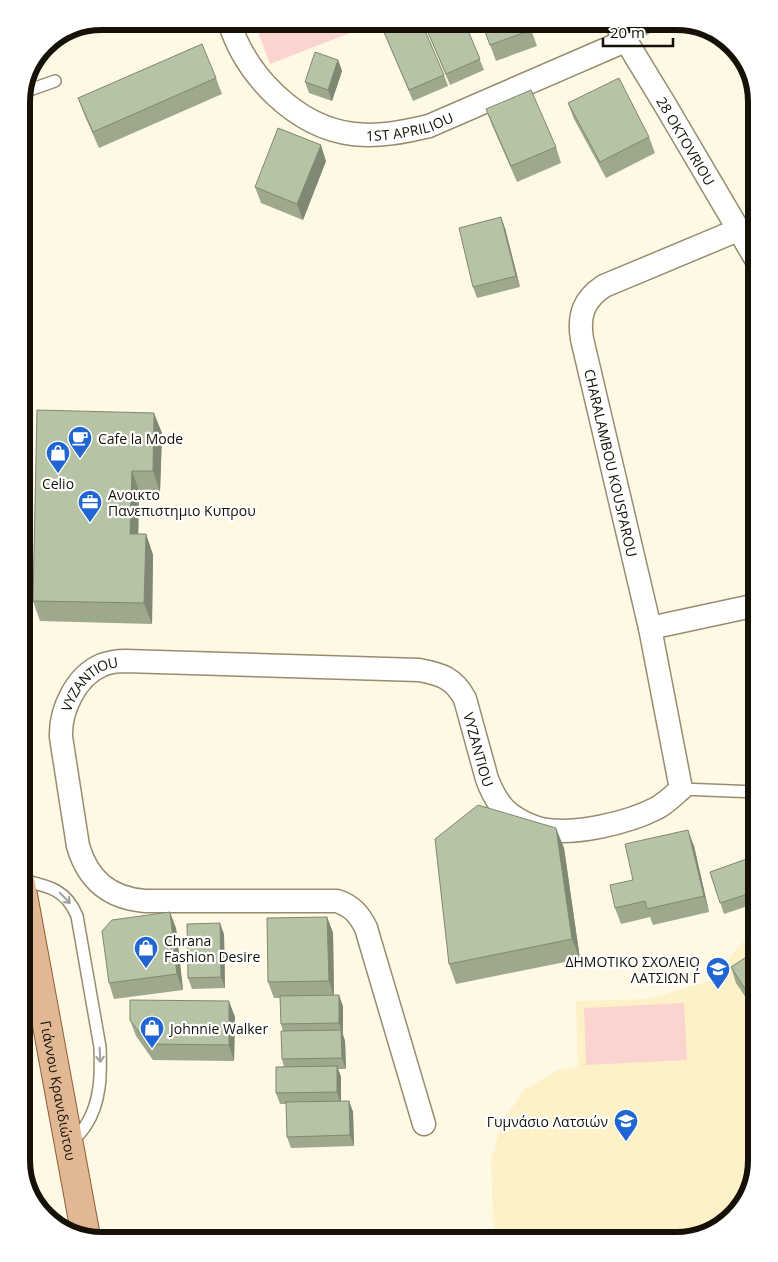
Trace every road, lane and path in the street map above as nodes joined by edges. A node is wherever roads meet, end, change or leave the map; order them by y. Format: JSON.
{"nodes":[{"id":1,"x":233,"y":30,"type":"edge"},
{"id":2,"x":619,"y":30,"type":"edge"},
{"id":3,"x":625,"y":41,"type":"junction"},
{"id":4,"x":54,"y":81,"type":"dead end"},
{"id":5,"x":31,"y":89,"type":"edge"},
{"id":6,"x":738,"y":230,"type":"junction"},
{"id":7,"x":748,"y":246,"type":"edge"},
{"id":8,"x":748,"y":607,"type":"edge"},
{"id":9,"x":650,"y":628,"type":"junction"},
{"id":10,"x":681,"y":789,"type":"junction"},
{"id":11,"x":748,"y":792,"type":"edge"},
{"id":12,"x":30,"y":882,"type":"edge"},
{"id":13,"x":30,"y":932,"type":"edge"},
{"id":14,"x":424,"y":1124,"type":"dead end"},
{"id":15,"x":70,"y":1144,"type":"junction"},
{"id":16,"x":85,"y":1230,"type":"edge"}],
"edges":[{"from":1,"to":3,"type":"street","name":"1ST APRILIOU"},
{"from":2,"to":3,"type":"street","name":"28 OKTOVRIOU"},
{"from":3,"to":6,"type":"street","name":"28 OKTOVRIOU"},
{"from":4,"to":5,"type":"lane"},
{"from":6,"to":7,"type":"street","name":"28 OKTOVRIOU"},
{"from":6,"to":9,"type":"street","name":"CHARALAMBOU KOUSPAROU"},
{"from":8,"to":9,"type":"street"},
{"from":9,"to":10,"type":"street","name":"CHARALAMBOU KOUSPAROU"},
{"from":10,"to":11,"type":"lane"},
{"from":10,"to":14,"type":"street","name":"VYZANTIOU"},
{"from":12,"to":15,"type":"lane","one_way":true},
{"from":13,"to":15,"type":"main road","name":"Γιάννου Κρανιδιώτου"},
{"from":15,"to":16,"type":"main road","name":"Γιάννου Κρανιδιώτου"}]}
